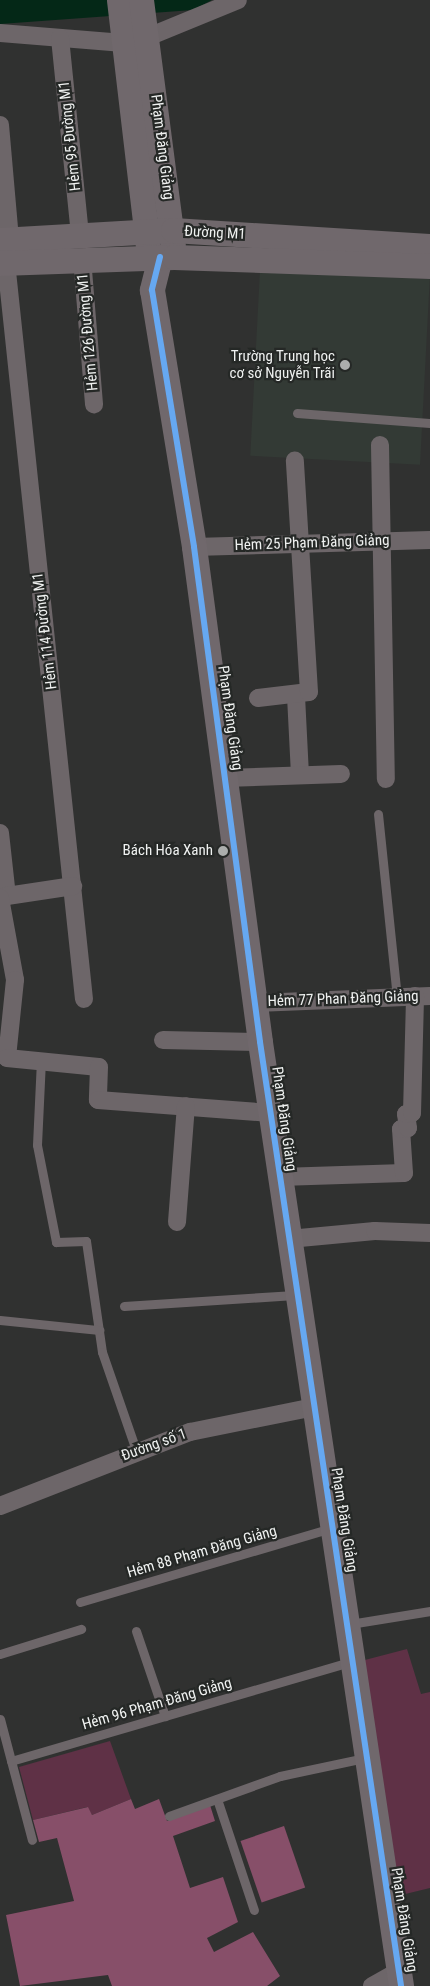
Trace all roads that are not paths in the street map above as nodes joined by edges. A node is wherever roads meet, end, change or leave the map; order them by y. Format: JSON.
{"nodes":[{"id":1,"x":119,"y":0,"type":"edge"},
{"id":2,"x":141,"y":0,"type":"edge"},
{"id":3,"x":238,"y":0,"type":"edge"},
{"id":4,"x":0,"y":33,"type":"edge"},
{"id":5,"x":60,"y":38,"type":"junction"},
{"id":6,"x":136,"y":40,"type":"junction"},
{"id":7,"x":0,"y":129,"type":"edge"},
{"id":8,"x":147,"y":230,"type":"junction"},
{"id":9,"x":173,"y":230,"type":"junction"},
{"id":10,"x":81,"y":246,"type":"junction"},
{"id":11,"x":430,"y":246,"type":"edge"},
{"id":12,"x":4,"y":251,"type":"edge"},
{"id":13,"x":161,"y":257,"type":"junction"},
{"id":14,"x":430,"y":266,"type":"edge"},
{"id":15,"x":94,"y":405,"type":"dead end"},
{"id":16,"x":297,"y":413,"type":"dead end"},
{"id":17,"x":430,"y":424,"type":"edge"},
{"id":18,"x":380,"y":445,"type":"dead end"},
{"id":19,"x":295,"y":460,"type":"dead end"},
{"id":20,"x":430,"y":540,"type":"edge"},
{"id":21,"x":380,"y":541,"type":"junction"},
{"id":22,"x":300,"y":543,"type":"junction"},
{"id":23,"x":194,"y":547,"type":"junction"},
{"id":24,"x":296,"y":696,"type":"junction"},
{"id":25,"x":258,"y":698,"type":"dead end"},
{"id":26,"x":341,"y":774,"type":"dead end"},
{"id":27,"x":300,"y":775,"type":"junction"},
{"id":28,"x":225,"y":778,"type":"junction"},
{"id":29,"x":386,"y":779,"type":"dead end"},
{"id":30,"x":378,"y":814,"type":"dead end"},
{"id":31,"x":0,"y":833,"type":"edge"},
{"id":32,"x":73,"y":886,"type":"junction"},
{"id":33,"x":3,"y":897,"type":"edge"},
{"id":34,"x":414,"y":996,"type":"edge"},
{"id":35,"x":84,"y":999,"type":"dead end"},
{"id":36,"x":256,"y":1003,"type":"junction"},
{"id":37,"x":163,"y":1040,"type":"dead end"},
{"id":38,"x":260,"y":1042,"type":"junction"},
{"id":39,"x":41,"y":1060,"type":"junction"},
{"id":40,"x":186,"y":1106,"type":"junction"},
{"id":41,"x":271,"y":1113,"type":"junction"},
{"id":42,"x":280,"y":1177,"type":"junction"},
{"id":43,"x":178,"y":1222,"type":"dead end"},
{"id":44,"x":430,"y":1233,"type":"edge"},
{"id":45,"x":289,"y":1239,"type":"junction"},
{"id":46,"x":297,"y":1295,"type":"junction"},
{"id":47,"x":124,"y":1306,"type":"dead end"},
{"id":48,"x":0,"y":1320,"type":"edge"},
{"id":49,"x":99,"y":1330,"type":"junction"},
{"id":50,"x":314,"y":1407,"type":"junction"},
{"id":51,"x":136,"y":1450,"type":"junction"},
{"id":52,"x":0,"y":1506,"type":"edge"},
{"id":53,"x":332,"y":1528,"type":"junction"},
{"id":54,"x":80,"y":1602,"type":"dead end"},
{"id":55,"x":430,"y":1611,"type":"edge"},
{"id":56,"x":347,"y":1625,"type":"junction"},
{"id":57,"x":81,"y":1629,"type":"dead end"},
{"id":58,"x":136,"y":1631,"type":"dead end"},
{"id":59,"x":0,"y":1654,"type":"edge"},
{"id":60,"x":352,"y":1661,"type":"junction"},
{"id":61,"x":165,"y":1716,"type":"junction"},
{"id":62,"x":0,"y":1719,"type":"edge"},
{"id":63,"x":367,"y":1758,"type":"junction"},
{"id":64,"x":11,"y":1761,"type":"junction"},
{"id":65,"x":217,"y":1799,"type":"junction"},
{"id":66,"x":169,"y":1816,"type":"dead end"},
{"id":67,"x":32,"y":1840,"type":"dead end"},
{"id":68,"x":254,"y":1910,"type":"dead end"},
{"id":69,"x":400,"y":1979,"type":"edge"},
{"id":70,"x":372,"y":1986,"type":"edge"}],
"edges":[{"from":1,"to":6,"type":"street"},
{"from":2,"to":6,"type":"street"},
{"from":3,"to":6,"type":"street"},
{"from":4,"to":5,"type":"street"},
{"from":5,"to":6,"type":"street"},
{"from":5,"to":10,"type":"street","name":"Hẻm 95 Đường M1"},
{"from":6,"to":8,"type":"street","name":"Phạm Đăng Giảng"},
{"from":6,"to":9,"type":"street","name":"Phạm Đăng Giảng"},
{"from":7,"to":12,"type":"street","name":"Hẻm 114 Đường M1"},
{"from":8,"to":9,"type":"street","name":"Đường M1"},
{"from":8,"to":10,"type":"street","name":"Đường M1"},
{"from":8,"to":13,"type":"street","name":"Phạm Đăng Giảng"},
{"from":9,"to":11,"type":"street","name":"Đường M1"},
{"from":9,"to":13,"type":"street","name":"Phạm Đăng Giảng"},
{"from":10,"to":12,"type":"street","name":"Đường M1"},
{"from":10,"to":13,"type":"street","name":"Đường M1"},
{"from":10,"to":15,"type":"street","name":"Hẻm 126 Đường M1"},
{"from":12,"to":32,"type":"street","name":"Hẻm 114 Đường M1"},
{"from":13,"to":14,"type":"street","name":"Đường M1"},
{"from":13,"to":23,"type":"street","name":"Phạm Đăng Giảng"},
{"from":16,"to":17,"type":"lane"},
{"from":18,"to":21,"type":"street"},
{"from":19,"to":22,"type":"street"},
{"from":20,"to":21,"type":"street","name":"Hẻm 25 Phạm Đăng Giảng"},
{"from":21,"to":22,"type":"street","name":"Hẻm 25 Phạm Đăng Giảng"},
{"from":21,"to":29,"type":"street"},
{"from":22,"to":23,"type":"street","name":"Hẻm 25 Phạm Đăng Giảng"},
{"from":22,"to":24,"type":"street"},
{"from":23,"to":28,"type":"street","name":"Phạm Đăng Giảng"},
{"from":24,"to":25,"type":"street"},
{"from":24,"to":27,"type":"street"},
{"from":26,"to":27,"type":"street"},
{"from":27,"to":28,"type":"street"},
{"from":28,"to":36,"type":"street","name":"Phạm Đăng Giảng"},
{"from":30,"to":34,"type":"lane"},
{"from":31,"to":33,"type":"street"},
{"from":32,"to":33,"type":"street"},
{"from":32,"to":35,"type":"street","name":"Hẻm 114 Đường M1"},
{"from":33,"to":39,"type":"street"},
{"from":34,"to":36,"type":"street","name":"Hẻm 77 Phan Đăng Giảng"},
{"from":34,"to":42,"type":"street"},
{"from":36,"to":38,"type":"street","name":"Phạm Đăng Giảng"},
{"from":37,"to":38,"type":"street"},
{"from":38,"to":41,"type":"street","name":"Phạm Đăng Giảng"},
{"from":39,"to":40,"type":"street"},
{"from":39,"to":49,"type":"lane"},
{"from":40,"to":41,"type":"street"},
{"from":40,"to":43,"type":"street"},
{"from":41,"to":42,"type":"street","name":"Phạm Đăng Giảng"},
{"from":42,"to":45,"type":"street","name":"Phạm Đăng Giảng"},
{"from":44,"to":45,"type":"street"},
{"from":45,"to":46,"type":"street","name":"Phạm Đăng Giảng"},
{"from":46,"to":47,"type":"lane"},
{"from":46,"to":50,"type":"street","name":"Phạm Đăng Giảng"},
{"from":48,"to":49,"type":"lane"},
{"from":49,"to":51,"type":"lane"},
{"from":50,"to":51,"type":"street","name":"Đường số 1"},
{"from":50,"to":53,"type":"street","name":"Phạm Đăng Giảng"},
{"from":51,"to":52,"type":"street","name":"Đường số 1"},
{"from":53,"to":54,"type":"lane","name":"Hẻm 88 Phạm Đăng Giảng"},
{"from":53,"to":56,"type":"street","name":"Phạm Đăng Giảng"},
{"from":55,"to":56,"type":"lane"},
{"from":56,"to":60,"type":"street","name":"Phạm Đăng Giảng"},
{"from":57,"to":59,"type":"lane"},
{"from":58,"to":61,"type":"lane"},
{"from":60,"to":61,"type":"lane","name":"Hẻm 96 Phạm Đăng Giảng"},
{"from":60,"to":63,"type":"street","name":"Phạm Đăng Giảng"},
{"from":61,"to":64,"type":"lane","name":"Hẻm 96 Phạm Đăng Giảng"},
{"from":62,"to":64,"type":"lane"},
{"from":63,"to":65,"type":"lane"},
{"from":63,"to":69,"type":"street","name":"Phạm Đăng Giảng"},
{"from":64,"to":67,"type":"lane"},
{"from":65,"to":66,"type":"lane"},
{"from":65,"to":68,"type":"lane"},
{"from":69,"to":70,"type":"street"}]}
